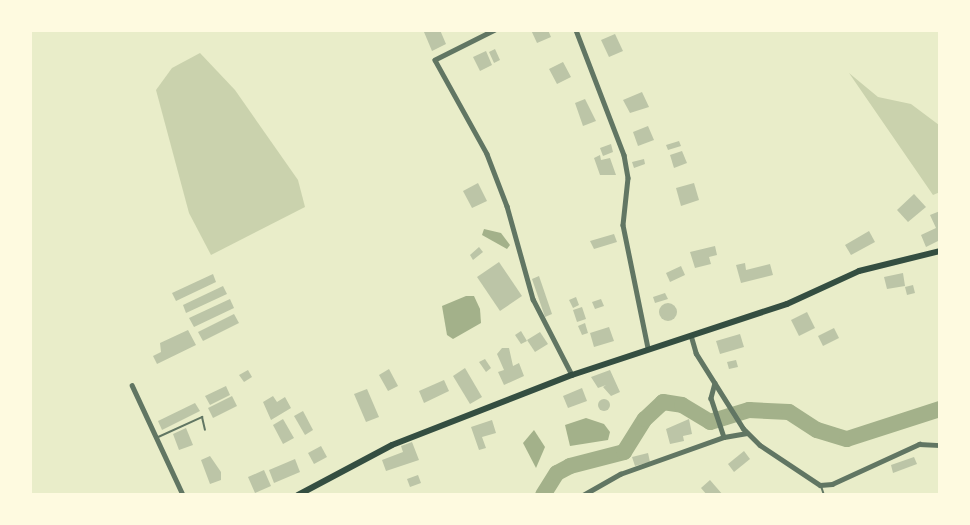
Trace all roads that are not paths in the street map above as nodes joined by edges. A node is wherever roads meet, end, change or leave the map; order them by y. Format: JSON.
{"nodes":[{"id":1,"x":495,"y":30,"type":"edge"},
{"id":2,"x":576,"y":30,"type":"edge"},
{"id":3,"x":940,"y":251,"type":"edge"},
{"id":4,"x":691,"y":335,"type":"junction"},
{"id":5,"x":648,"y":348,"type":"junction"},
{"id":6,"x":572,"y":375,"type":"junction"},
{"id":7,"x":715,"y":383,"type":"junction"},
{"id":8,"x":132,"y":385,"type":"dead end"},
{"id":9,"x":205,"y":430,"type":"dead end"},
{"id":10,"x":747,"y":433,"type":"junction"},
{"id":11,"x":724,"y":437,"type":"junction"},
{"id":12,"x":156,"y":438,"type":"junction"},
{"id":13,"x":940,"y":445,"type":"edge"},
{"id":14,"x":820,"y":485,"type":"junction"},
{"id":15,"x":183,"y":495,"type":"edge"},
{"id":16,"x":298,"y":495,"type":"edge"},
{"id":17,"x":584,"y":495,"type":"edge"},
{"id":18,"x":824,"y":495,"type":"edge"}],
"edges":[{"from":1,"to":6,"type":"street"},
{"from":2,"to":5,"type":"street"},
{"from":3,"to":4,"type":"main road"},
{"from":4,"to":5,"type":"main road"},
{"from":4,"to":7,"type":"street"},
{"from":5,"to":6,"type":"main road"},
{"from":6,"to":16,"type":"main road"},
{"from":7,"to":10,"type":"street"},
{"from":7,"to":11,"type":"street"},
{"from":8,"to":12,"type":"street"},
{"from":9,"to":12,"type":"lane"},
{"from":10,"to":11,"type":"street"},
{"from":10,"to":14,"type":"street"},
{"from":11,"to":17,"type":"street"},
{"from":12,"to":15,"type":"street"},
{"from":13,"to":14,"type":"street"},
{"from":14,"to":18,"type":"lane"}]}
